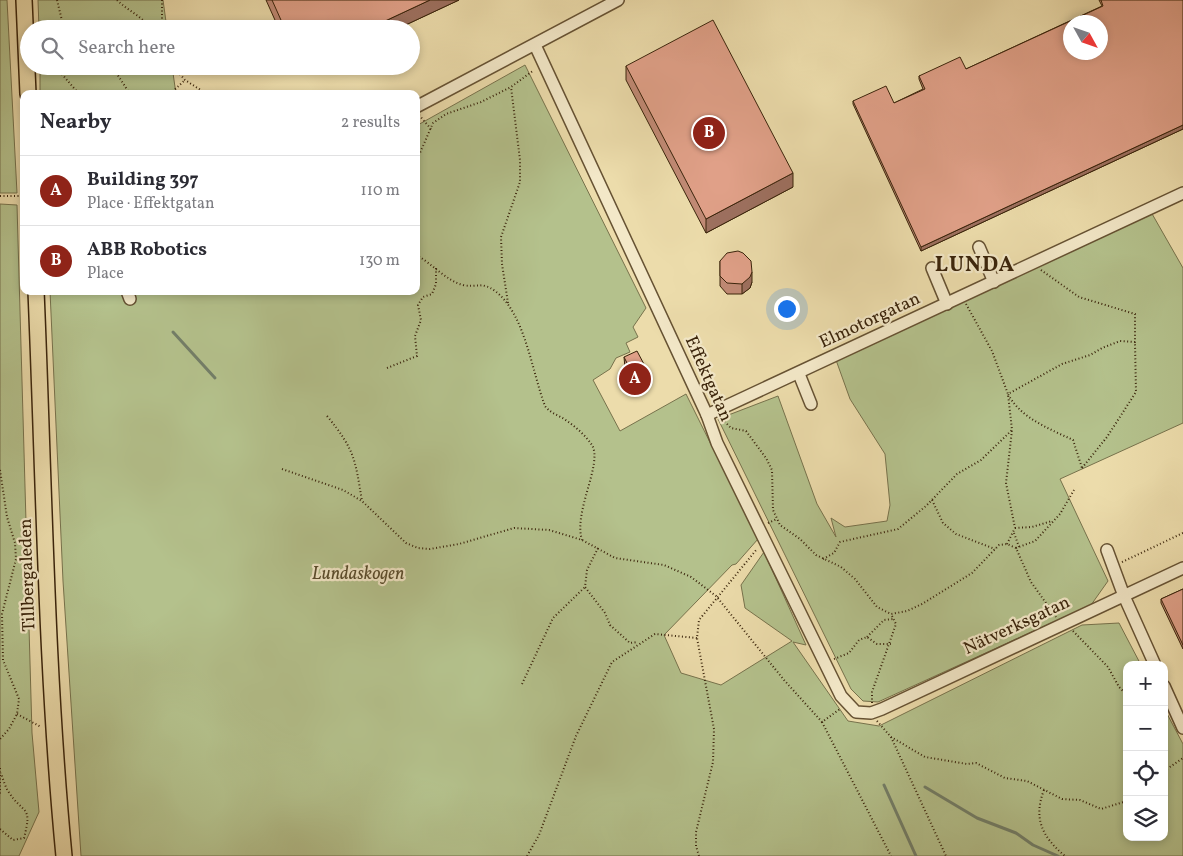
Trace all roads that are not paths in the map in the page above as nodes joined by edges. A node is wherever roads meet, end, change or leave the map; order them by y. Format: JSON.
{"nodes":[{"id":1,"x":24,"y":0,"type":"edge"},
{"id":2,"x":618,"y":0,"type":"edge"},
{"id":3,"x":25,"y":20,"type":"edge"},
{"id":4,"x":535,"y":45,"type":"junction"},
{"id":5,"x":27,"y":75,"type":"edge"},
{"id":6,"x":28,"y":90,"type":"edge"},
{"id":7,"x":420,"y":105,"type":"edge"},
{"id":8,"x":1183,"y":193,"type":"edge"},
{"id":9,"x":979,"y":247,"type":"dead end"},
{"id":10,"x":932,"y":268,"type":"dead end"},
{"id":11,"x":994,"y":282,"type":"junction"},
{"id":12,"x":36,"y":295,"type":"edge"},
{"id":13,"x":948,"y":304,"type":"junction"},
{"id":14,"x":798,"y":374,"type":"junction"},
{"id":15,"x":811,"y":404,"type":"dead end"},
{"id":16,"x":707,"y":415,"type":"junction"},
{"id":17,"x":1107,"y":550,"type":"dead end"},
{"id":18,"x":1183,"y":568,"type":"edge"},
{"id":19,"x":1124,"y":596,"type":"junction"},
{"id":20,"x":1153,"y":661,"type":"edge"},
{"id":21,"x":1168,"y":695,"type":"edge"},
{"id":22,"x":846,"y":704,"type":"joint"},
{"id":23,"x":1183,"y":728,"type":"edge"},
{"id":24,"x":64,"y":856,"type":"edge"}],
"edges":[{"from":1,"to":3,"type":"main road"},
{"from":2,"to":4,"type":"street"},
{"from":4,"to":7,"type":"street"},
{"from":4,"to":16,"type":"street","name":"Effektgatan"},
{"from":5,"to":6,"type":"main road"},
{"from":8,"to":11,"type":"street","name":"Elmotorgatan"},
{"from":9,"to":11,"type":"street"},
{"from":10,"to":13,"type":"street"},
{"from":11,"to":13,"type":"street","name":"Elmotorgatan"},
{"from":12,"to":24,"type":"main road","name":"Tillbergaleden"},
{"from":13,"to":14,"type":"street","name":"Elmotorgatan"},
{"from":14,"to":15,"type":"street"},
{"from":14,"to":16,"type":"street","name":"Elmotorgatan"},
{"from":16,"to":22,"type":"street","name":"Effektgatan"},
{"from":17,"to":19,"type":"street"},
{"from":18,"to":19,"type":"street","name":"Nätverksgatan"},
{"from":19,"to":20,"type":"street"},
{"from":19,"to":22,"type":"street","name":"Nätverksgatan"},
{"from":21,"to":23,"type":"street"}]}
